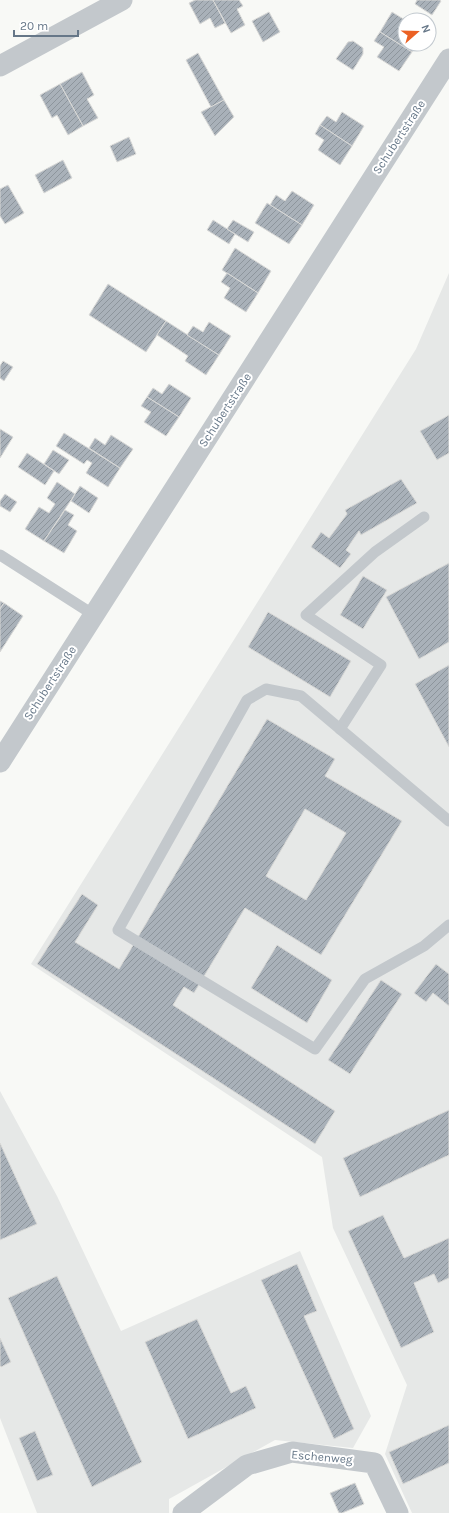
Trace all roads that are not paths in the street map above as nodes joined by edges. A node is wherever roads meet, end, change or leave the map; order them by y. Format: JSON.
{"nodes":[{"id":1,"x":122,"y":0,"type":"edge"},
{"id":2,"x":449,"y":59,"type":"edge"},
{"id":3,"x":0,"y":66,"type":"edge"},
{"id":4,"x":424,"y":517,"type":"dead end"},
{"id":5,"x":0,"y":555,"type":"edge"},
{"id":6,"x":94,"y":615,"type":"junction"},
{"id":7,"x":340,"y":729,"type":"junction"},
{"id":8,"x":0,"y":762,"type":"edge"},
{"id":9,"x":449,"y":821,"type":"edge"},
{"id":10,"x":449,"y":925,"type":"edge"},
{"id":11,"x":183,"y":1513,"type":"edge"},
{"id":12,"x":398,"y":1513,"type":"edge"}],
"edges":[{"from":1,"to":3,"type":"street"},
{"from":2,"to":6,"type":"street","name":"Schubertstraße"},
{"from":4,"to":7,"type":"lane"},
{"from":5,"to":6,"type":"lane"},
{"from":6,"to":8,"type":"street","name":"Schubertstraße"},
{"from":7,"to":9,"type":"lane"},
{"from":7,"to":10,"type":"lane"},
{"from":11,"to":12,"type":"street","name":"Eschenweg"}]}
